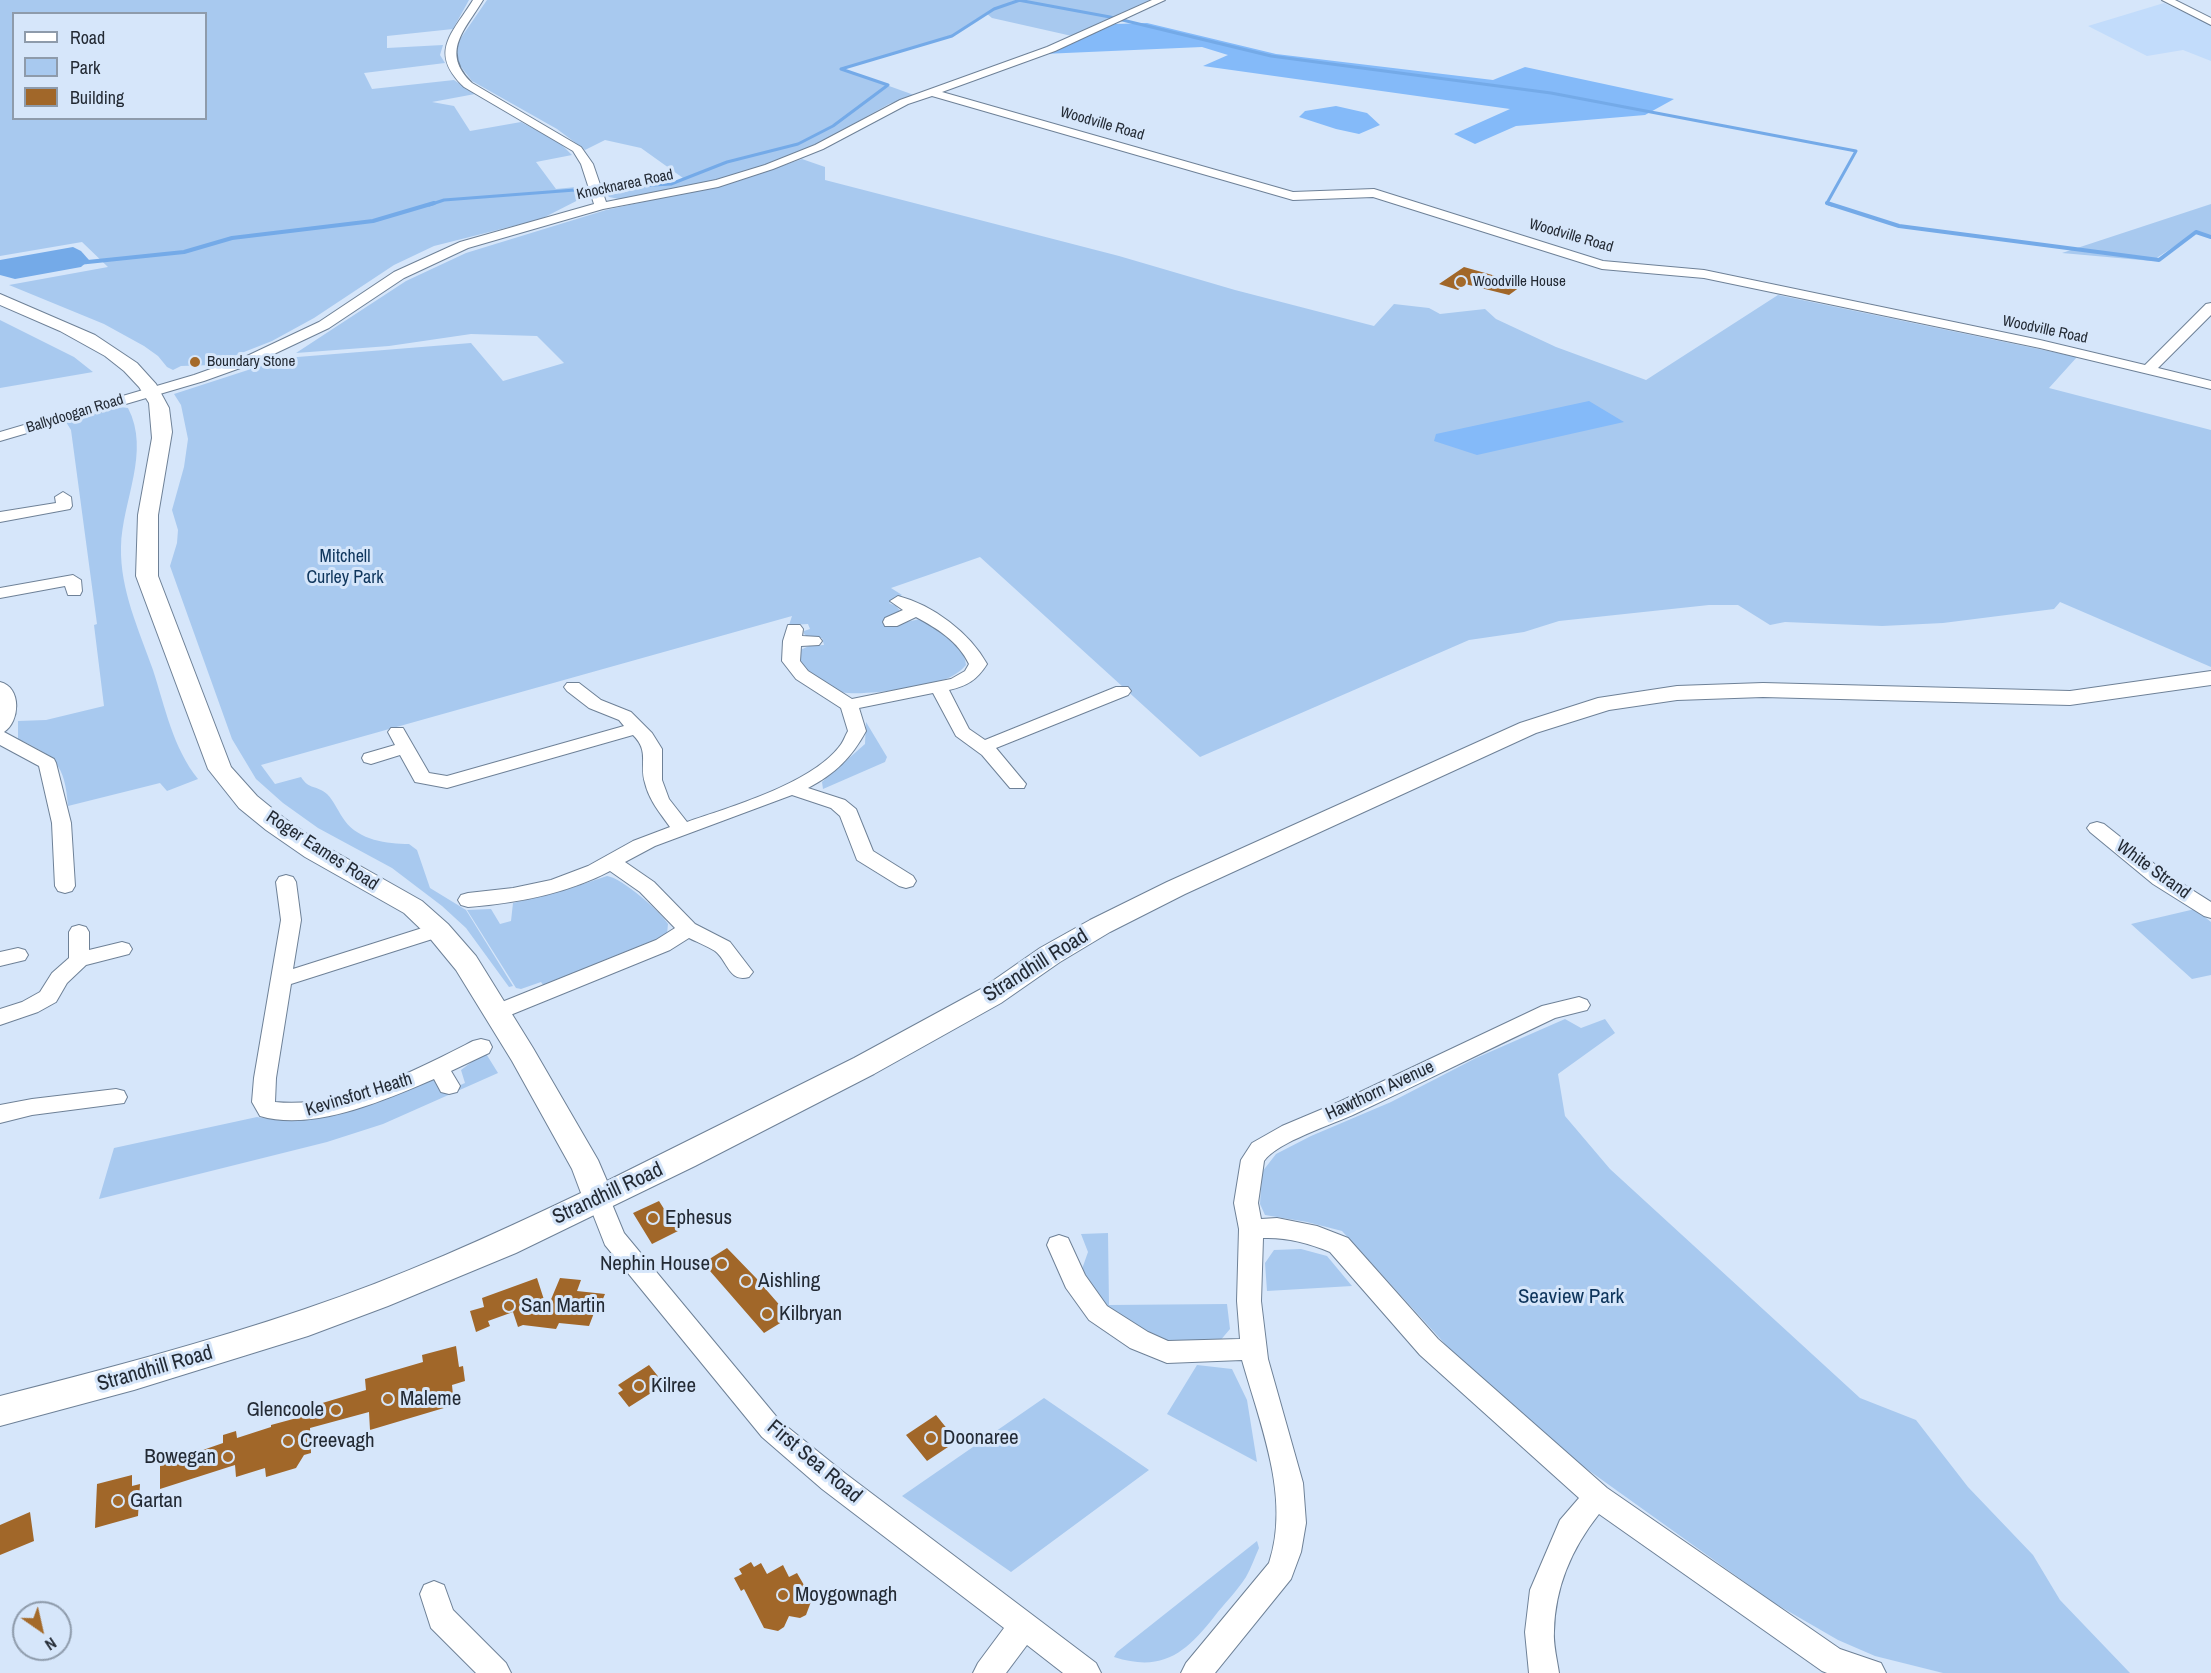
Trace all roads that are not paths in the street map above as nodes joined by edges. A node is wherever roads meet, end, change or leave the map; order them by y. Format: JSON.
{"nodes":[{"id":1,"x":478,"y":0,"type":"edge"},
{"id":2,"x":1160,"y":0,"type":"edge"},
{"id":3,"x":2167,"y":0,"type":"edge"},
{"id":4,"x":2211,"y":22,"type":"edge"},
{"id":5,"x":930,"y":92,"type":"junction"},
{"id":6,"x":601,"y":206,"type":"junction"},
{"id":7,"x":0,"y":299,"type":"edge"},
{"id":8,"x":2211,"y":307,"type":"edge"},
{"id":9,"x":2148,"y":370,"type":"junction"},
{"id":10,"x":2211,"y":385,"type":"edge"},
{"id":11,"x":151,"y":392,"type":"junction"},
{"id":12,"x":0,"y":436,"type":"edge"},
{"id":13,"x":63,"y":497,"type":"dead end"},
{"id":14,"x":0,"y":517,"type":"edge"},
{"id":15,"x":74,"y":591,"type":"dead end"},
{"id":16,"x":0,"y":592,"type":"edge"},
{"id":17,"x":898,"y":601,"type":"dead end"},
{"id":18,"x":916,"y":611,"type":"junction"},
{"id":19,"x":891,"y":621,"type":"dead end"},
{"id":20,"x":813,"y":641,"type":"dead end"},
{"id":21,"x":2211,"y":678,"type":"edge"},
{"id":22,"x":0,"y":687,"type":"edge"},
{"id":23,"x":573,"y":687,"type":"dead end"},
{"id":24,"x":939,"y":687,"type":"junction"},
{"id":25,"x":1122,"y":691,"type":"dead end"},
{"id":26,"x":849,"y":705,"type":"junction"},
{"id":27,"x":0,"y":728,"type":"edge"},
{"id":28,"x":636,"y":728,"type":"junction"},
{"id":29,"x":0,"y":737,"type":"edge"},
{"id":30,"x":983,"y":747,"type":"junction"},
{"id":31,"x":371,"y":758,"type":"dead end"},
{"id":32,"x":1017,"y":784,"type":"dead end"},
{"id":33,"x":790,"y":788,"type":"junction"},
{"id":34,"x":2097,"y":828,"type":"dead end"},
{"id":35,"x":682,"y":829,"type":"junction"},
{"id":36,"x":611,"y":862,"type":"junction"},
{"id":37,"x":906,"y":881,"type":"dead end"},
{"id":38,"x":286,"y":882,"type":"dead end"},
{"id":39,"x":66,"y":885,"type":"dead end"},
{"id":40,"x":468,"y":900,"type":"dead end"},
{"id":41,"x":2211,"y":911,"type":"edge"},
{"id":42,"x":688,"y":928,"type":"junction"},
{"id":43,"x":438,"y":930,"type":"junction"},
{"id":44,"x":79,"y":932,"type":"dead end"},
{"id":45,"x":122,"y":949,"type":"dead end"},
{"id":46,"x":80,"y":960,"type":"junction"},
{"id":47,"x":742,"y":972,"type":"dead end"},
{"id":48,"x":283,"y":979,"type":"junction"},
{"id":49,"x":1579,"y":1005,"type":"dead end"},
{"id":50,"x":495,"y":1013,"type":"junction"},
{"id":51,"x":0,"y":1017,"type":"edge"},
{"id":52,"x":481,"y":1047,"type":"dead end"},
{"id":53,"x":116,"y":1097,"type":"dead end"},
{"id":54,"x":0,"y":1114,"type":"edge"},
{"id":55,"x":599,"y":1199,"type":"junction"},
{"id":56,"x":1251,"y":1229,"type":"junction"},
{"id":57,"x":1059,"y":1245,"type":"dead end"},
{"id":58,"x":1254,"y":1349,"type":"junction"},
{"id":59,"x":0,"y":1411,"type":"edge"},
{"id":60,"x":1597,"y":1497,"type":"junction"},
{"id":61,"x":434,"y":1594,"type":"dead end"},
{"id":62,"x":1023,"y":1627,"type":"junction"},
{"id":63,"x":1830,"y":1667,"type":"edge"},
{"id":64,"x":496,"y":1673,"type":"edge"},
{"id":65,"x":988,"y":1673,"type":"edge"},
{"id":66,"x":1086,"y":1673,"type":"edge"},
{"id":67,"x":1196,"y":1673,"type":"edge"},
{"id":68,"x":1544,"y":1673,"type":"edge"},
{"id":69,"x":1871,"y":1673,"type":"edge"}],
"edges":[{"from":1,"to":6,"type":"street"},
{"from":2,"to":5,"type":"street","name":"Knocknarea Road"},
{"from":3,"to":4,"type":"street"},
{"from":5,"to":6,"type":"street","name":"Knocknarea Road"},
{"from":5,"to":9,"type":"street","name":"Woodville Road"},
{"from":6,"to":11,"type":"street","name":"Knocknarea Road"},
{"from":7,"to":11,"type":"main road","name":"Roger Eames Road"},
{"from":8,"to":9,"type":"street"},
{"from":9,"to":10,"type":"street","name":"Woodville Road"},
{"from":11,"to":12,"type":"street","name":"Ballydoogan Road"},
{"from":11,"to":43,"type":"main road","name":"Roger Eames Road"},
{"from":13,"to":14,"type":"street"},
{"from":15,"to":16,"type":"street"},
{"from":17,"to":18,"type":"street"},
{"from":18,"to":19,"type":"street"},
{"from":18,"to":24,"type":"street"},
{"from":20,"to":26,"type":"street"},
{"from":21,"to":55,"type":"main road","name":"Strandhill Road"},
{"from":22,"to":27,"type":"street"},
{"from":23,"to":28,"type":"street"},
{"from":24,"to":26,"type":"street"},
{"from":24,"to":30,"type":"street"},
{"from":25,"to":30,"type":"street"},
{"from":26,"to":33,"type":"street"},
{"from":28,"to":31,"type":"street"},
{"from":28,"to":35,"type":"street"},
{"from":29,"to":39,"type":"street"},
{"from":30,"to":32,"type":"street"},
{"from":33,"to":35,"type":"street"},
{"from":33,"to":37,"type":"street"},
{"from":34,"to":41,"type":"street","name":"White Strand"},
{"from":35,"to":36,"type":"street"},
{"from":36,"to":40,"type":"street"},
{"from":36,"to":42,"type":"street"},
{"from":38,"to":48,"type":"street","name":"Kevinsfort Heath"},
{"from":42,"to":47,"type":"street"},
{"from":42,"to":50,"type":"street"},
{"from":43,"to":48,"type":"street"},
{"from":43,"to":50,"type":"main road","name":"Roger Eames Road"},
{"from":44,"to":46,"type":"street"},
{"from":45,"to":46,"type":"street"},
{"from":46,"to":51,"type":"street"},
{"from":48,"to":52,"type":"street","name":"Kevinsfort Heath"},
{"from":49,"to":56,"type":"street","name":"Hawthorn Avenue"},
{"from":50,"to":55,"type":"main road","name":"Roger Eames Road"},
{"from":53,"to":54,"type":"street"},
{"from":55,"to":59,"type":"main road","name":"Strandhill Road"},
{"from":55,"to":62,"type":"street","name":"First Sea Road"},
{"from":56,"to":58,"type":"street"},
{"from":56,"to":60,"type":"street"},
{"from":57,"to":58,"type":"street"},
{"from":58,"to":67,"type":"street"},
{"from":60,"to":63,"type":"street"},
{"from":60,"to":68,"type":"street"},
{"from":61,"to":64,"type":"street"},
{"from":62,"to":65,"type":"street"},
{"from":62,"to":66,"type":"street","name":"First Sea Road"},
{"from":63,"to":69,"type":"street"}]}
